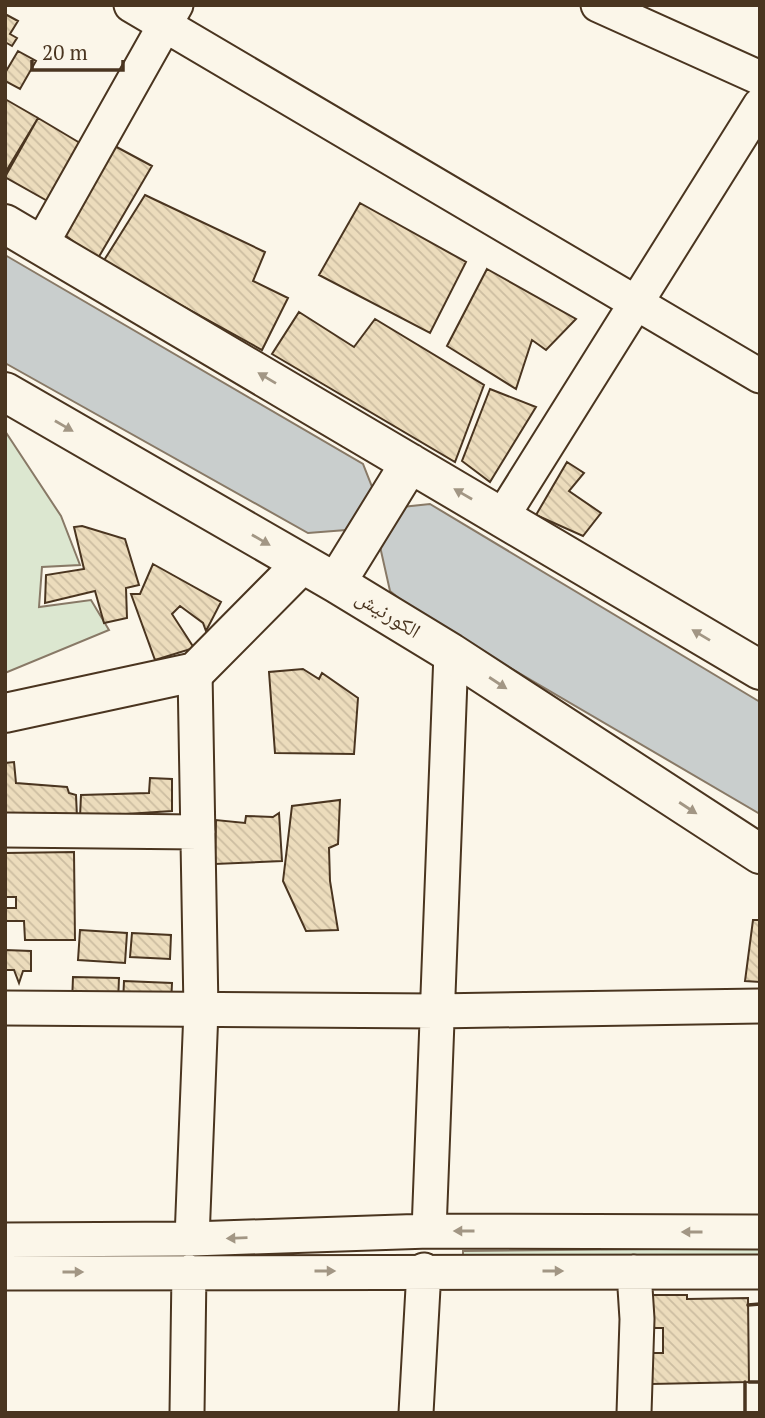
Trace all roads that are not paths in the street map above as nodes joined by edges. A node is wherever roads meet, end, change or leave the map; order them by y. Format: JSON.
{"nodes":[{"id":1,"x":131,"y":5,"type":"edge"},
{"id":2,"x":598,"y":5,"type":"edge"},
{"id":3,"x":170,"y":16,"type":"edge"},
{"id":4,"x":760,"y":78,"type":"edge"},
{"id":5,"x":760,"y":105,"type":"edge"},
{"id":6,"x":5,"y":224,"type":"edge"},
{"id":7,"x":41,"y":244,"type":"junction"},
{"id":8,"x":637,"y":301,"type":"junction"},
{"id":9,"x":760,"y":376,"type":"edge"},
{"id":10,"x":5,"y":392,"type":"edge"},
{"id":11,"x":404,"y":473,"type":"junction"},
{"id":12,"x":502,"y":517,"type":"junction"},
{"id":13,"x":302,"y":564,"type":"junction"},
{"id":14,"x":343,"y":572,"type":"junction"},
{"id":15,"x":451,"y":653,"type":"junction"},
{"id":16,"x":760,"y":670,"type":"edge"},
{"id":17,"x":195,"y":671,"type":"junction"},
{"id":18,"x":5,"y":713,"type":"edge"},
{"id":19,"x":5,"y":830,"type":"edge"},
{"id":20,"x":198,"y":832,"type":"junction"},
{"id":21,"x":760,"y":854,"type":"edge"},
{"id":22,"x":760,"y":1006,"type":"edge"},
{"id":23,"x":5,"y":1008,"type":"edge"},
{"id":24,"x":201,"y":1010,"type":"junction"},
{"id":25,"x":435,"y":1011,"type":"junction"},
{"id":26,"x":429,"y":1231,"type":"junction"},
{"id":27,"x":760,"y":1232,"type":"edge"},
{"id":28,"x":192,"y":1239,"type":"junction"},
{"id":29,"x":5,"y":1240,"type":"edge"},
{"id":30,"x":424,"y":1270,"type":"junction"},
{"id":31,"x":189,"y":1272,"type":"junction"},
{"id":32,"x":634,"y":1272,"type":"junction"},
{"id":33,"x":760,"y":1272,"type":"edge"},
{"id":34,"x":5,"y":1273,"type":"edge"},
{"id":35,"x":187,"y":1413,"type":"edge"},
{"id":36,"x":416,"y":1413,"type":"edge"},
{"id":37,"x":634,"y":1413,"type":"edge"}],
"edges":[{"from":1,"to":3,"type":"street"},
{"from":2,"to":4,"type":"street"},
{"from":3,"to":7,"type":"street"},
{"from":3,"to":8,"type":"street"},
{"from":5,"to":8,"type":"street"},
{"from":6,"to":7,"type":"main road"},
{"from":11,"to":7,"type":"main road","one_way":true},
{"from":8,"to":9,"type":"street"},
{"from":8,"to":12,"type":"street"},
{"from":10,"to":13,"type":"main road","name":"الكورنيش","one_way":true},
{"from":12,"to":11,"type":"main road","one_way":true},
{"from":11,"to":14,"type":"main road"},
{"from":16,"to":12,"type":"main road","one_way":true},
{"from":13,"to":14,"type":"main road","name":"الكورنيش"},
{"from":13,"to":17,"type":"main road"},
{"from":14,"to":15,"type":"main road","name":"الكورنيش"},
{"from":15,"to":21,"type":"main road","name":"الكورنيش","one_way":true},
{"from":15,"to":25,"type":"street"},
{"from":17,"to":18,"type":"main road"},
{"from":17,"to":20,"type":"street"},
{"from":19,"to":20,"type":"street"},
{"from":20,"to":24,"type":"street"},
{"from":22,"to":25,"type":"street"},
{"from":23,"to":24,"type":"street"},
{"from":24,"to":25,"type":"street"},
{"from":24,"to":28,"type":"street"},
{"from":25,"to":26,"type":"street"},
{"from":27,"to":26,"type":"street","one_way":true},
{"from":26,"to":28,"type":"street","one_way":true},
{"from":28,"to":29,"type":"street"},
{"from":31,"to":30,"type":"street","one_way":true},
{"from":30,"to":32,"type":"street","one_way":true},
{"from":30,"to":36,"type":"street"},
{"from":34,"to":31,"type":"street","one_way":true},
{"from":31,"to":35,"type":"street"},
{"from":32,"to":33,"type":"street"},
{"from":32,"to":37,"type":"street"}]}
